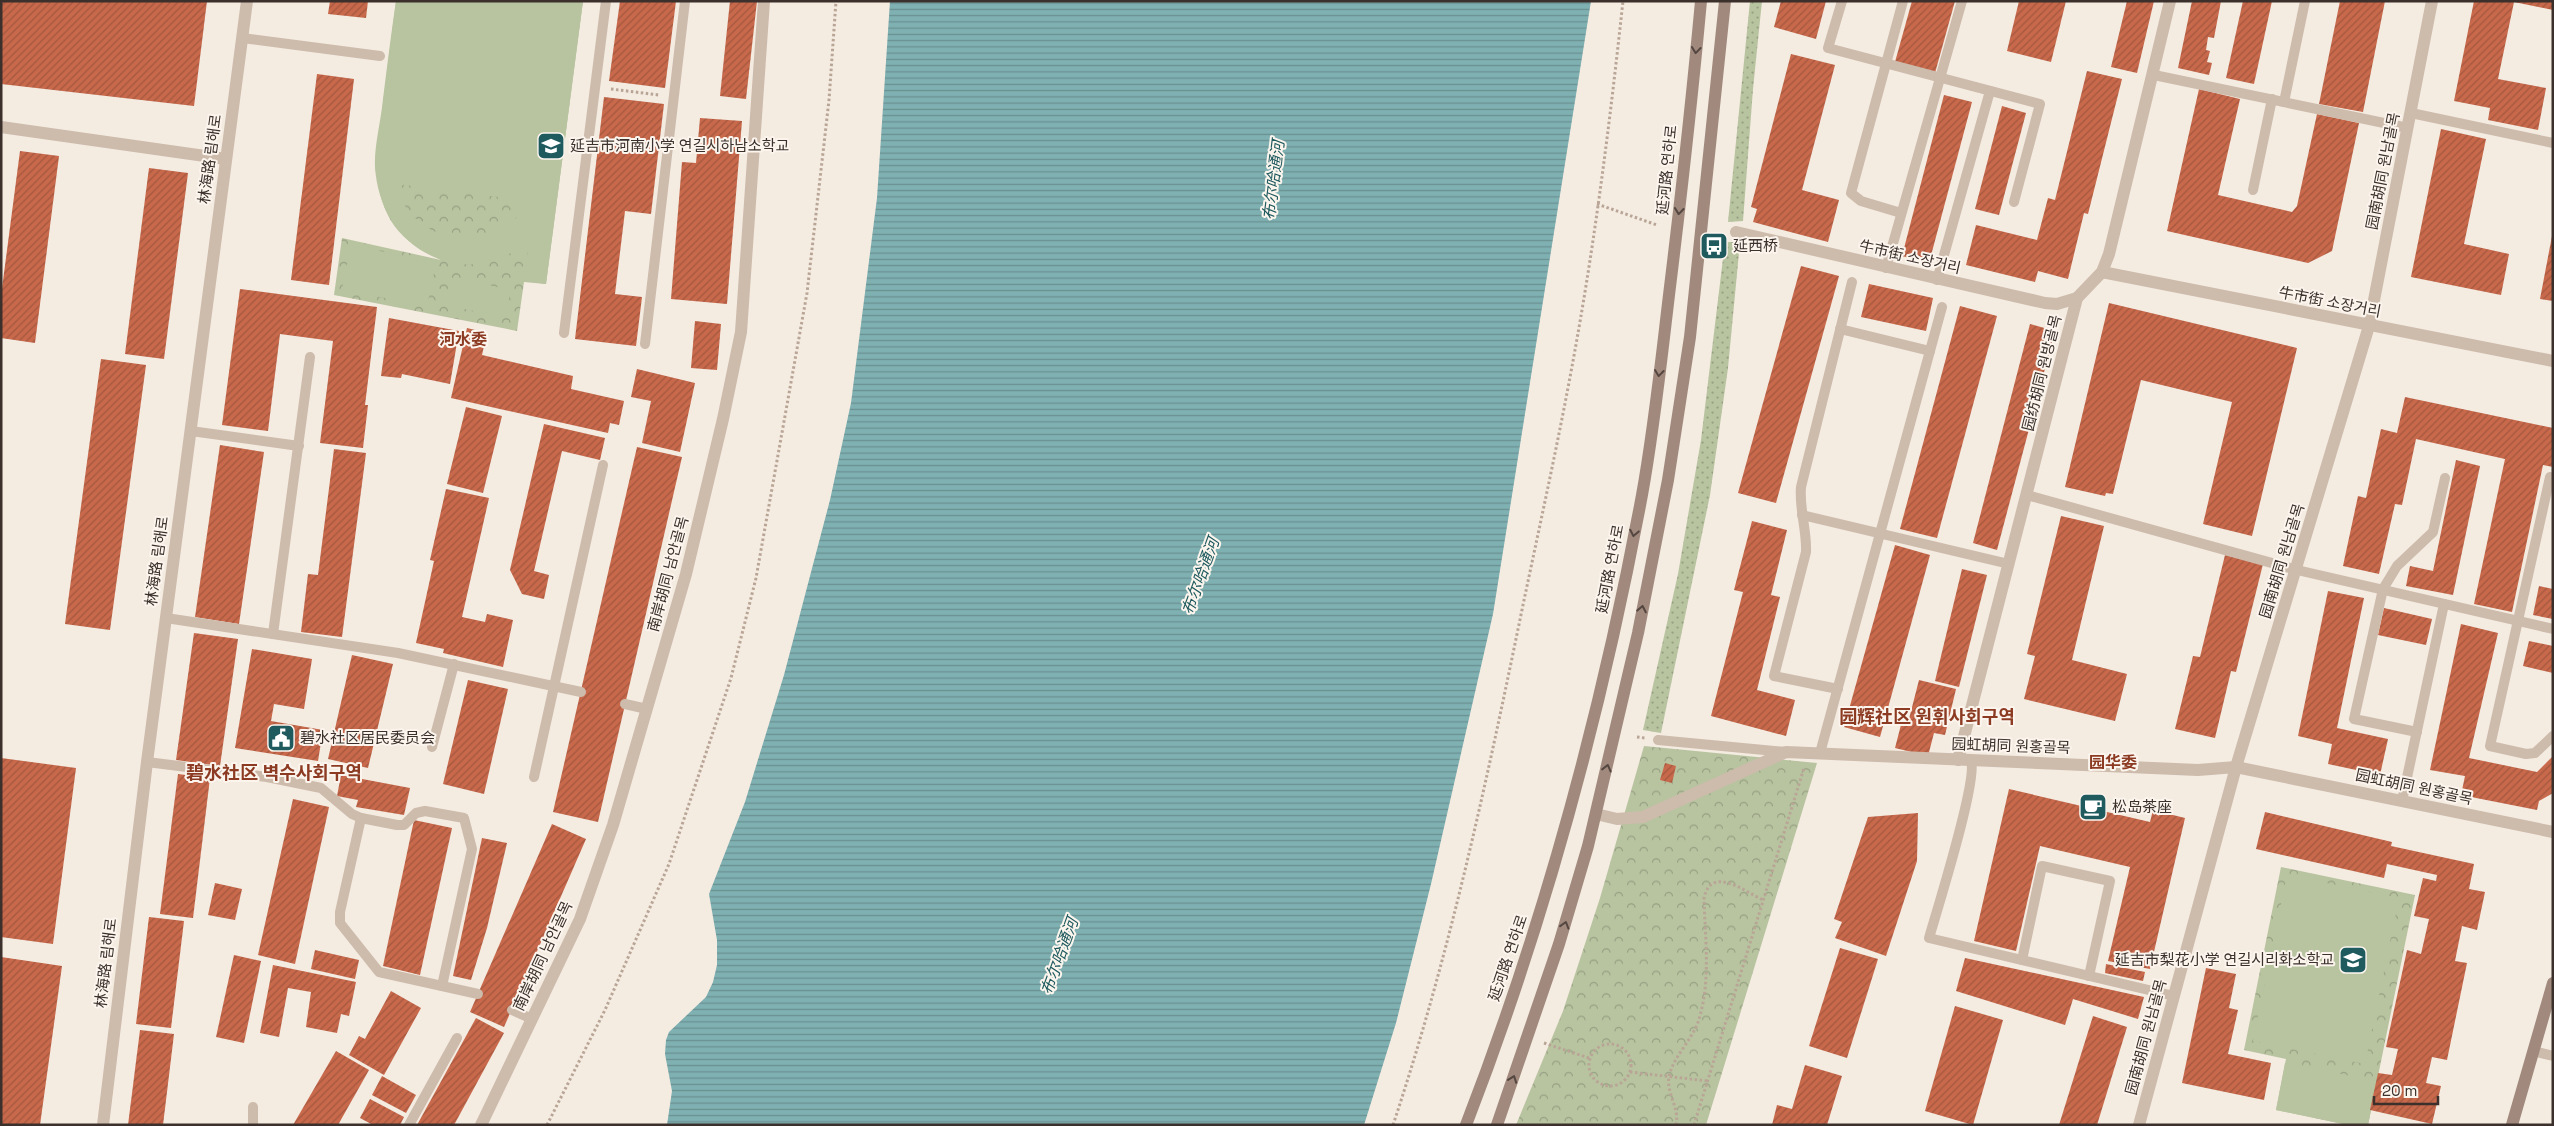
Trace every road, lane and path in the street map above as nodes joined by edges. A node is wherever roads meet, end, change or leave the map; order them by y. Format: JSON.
{"nodes":[{"id":1,"x":247,"y":1,"type":"edge"},
{"id":2,"x":606,"y":1,"type":"edge"},
{"id":3,"x":685,"y":1,"type":"edge"},
{"id":4,"x":764,"y":1,"type":"edge"},
{"id":5,"x":836,"y":1,"type":"edge"},
{"id":6,"x":1623,"y":1,"type":"edge"},
{"id":7,"x":1701,"y":1,"type":"edge"},
{"id":8,"x":1725,"y":1,"type":"edge"},
{"id":9,"x":1842,"y":1,"type":"edge"},
{"id":10,"x":1902,"y":1,"type":"edge"},
{"id":11,"x":1962,"y":1,"type":"edge"},
{"id":12,"x":2170,"y":1,"type":"edge"},
{"id":13,"x":2305,"y":1,"type":"edge"},
{"id":14,"x":2432,"y":1,"type":"edge"},
{"id":15,"x":242,"y":38,"type":"junction"},
{"id":16,"x":380,"y":56,"type":"dead end"},
{"id":17,"x":1886,"y":63,"type":"junction"},
{"id":18,"x":2154,"y":75,"type":"junction"},
{"id":19,"x":1940,"y":78,"type":"junction"},
{"id":20,"x":595,"y":87,"type":"junction"},
{"id":21,"x":1990,"y":91,"type":"junction"},
{"id":22,"x":674,"y":97,"type":"junction"},
{"id":23,"x":2272,"y":100,"type":"junction"},
{"id":24,"x":2284,"y":102,"type":"junction"},
{"id":25,"x":2411,"y":113,"type":"junction"},
{"id":26,"x":1,"y":126,"type":"edge"},
{"id":27,"x":2408,"y":128,"type":"junction"},
{"id":28,"x":2553,"y":142,"type":"edge"},
{"id":29,"x":226,"y":159,"type":"junction"},
{"id":30,"x":2253,"y":190,"type":"dead end"},
{"id":31,"x":2014,"y":202,"type":"dead end"},
{"id":32,"x":1598,"y":204,"type":"junction"},
{"id":33,"x":1901,"y":213,"type":"junction"},
{"id":34,"x":1657,"y":225,"type":"dead end"},
{"id":35,"x":1736,"y":232,"type":"dead end"},
{"id":36,"x":1886,"y":268,"type":"junction"},
{"id":37,"x":2102,"y":272,"type":"junction"},
{"id":38,"x":1937,"y":280,"type":"junction"},
{"id":39,"x":1852,"y":282,"type":"dead end"},
{"id":40,"x":2077,"y":298,"type":"junction"},
{"id":41,"x":1942,"y":307,"type":"dead end"},
{"id":42,"x":2369,"y":326,"type":"junction"},
{"id":43,"x":1840,"y":329,"type":"junction"},
{"id":44,"x":564,"y":333,"type":"dead end"},
{"id":45,"x":645,"y":344,"type":"dead end"},
{"id":46,"x":1930,"y":351,"type":"junction"},
{"id":47,"x":310,"y":357,"type":"dead end"},
{"id":48,"x":2553,"y":361,"type":"edge"},
{"id":49,"x":190,"y":431,"type":"junction"},
{"id":50,"x":299,"y":446,"type":"junction"},
{"id":51,"x":604,"y":465,"type":"dead end"},
{"id":52,"x":2445,"y":478,"type":"dead end"},
{"id":53,"x":2553,"y":478,"type":"edge"},
{"id":54,"x":2027,"y":495,"type":"junction"},
{"id":55,"x":1802,"y":515,"type":"junction"},
{"id":56,"x":1880,"y":533,"type":"junction"},
{"id":57,"x":2009,"y":564,"type":"junction"},
{"id":58,"x":2297,"y":570,"type":"junction"},
{"id":59,"x":2383,"y":589,"type":"junction"},
{"id":60,"x":2444,"y":604,"type":"junction"},
{"id":61,"x":166,"y":618,"type":"junction"},
{"id":62,"x":2518,"y":621,"type":"junction"},
{"id":63,"x":2553,"y":629,"type":"edge"},
{"id":64,"x":273,"y":634,"type":"junction"},
{"id":65,"x":454,"y":664,"type":"junction"},
{"id":66,"x":554,"y":686,"type":"junction"},
{"id":67,"x":1838,"y":689,"type":"junction"},
{"id":68,"x":581,"y":692,"type":"dead end"},
{"id":69,"x":625,"y":704,"type":"dead end"},
{"id":70,"x":647,"y":709,"type":"junction"},
{"id":71,"x":2417,"y":732,"type":"junction"},
{"id":72,"x":2553,"y":736,"type":"edge"},
{"id":73,"x":1658,"y":740,"type":"dead end"},
{"id":74,"x":432,"y":747,"type":"dead end"},
{"id":75,"x":1786,"y":752,"type":"junction"},
{"id":76,"x":1815,"y":753,"type":"junction"},
{"id":77,"x":1965,"y":760,"type":"junction"},
{"id":78,"x":147,"y":762,"type":"junction"},
{"id":79,"x":2236,"y":767,"type":"junction"},
{"id":80,"x":534,"y":777,"type":"dead end"},
{"id":81,"x":2402,"y":801,"type":"junction"},
{"id":82,"x":1596,"y":814,"type":"junction"},
{"id":83,"x":361,"y":818,"type":"junction"},
{"id":84,"x":2553,"y":832,"type":"edge"},
{"id":85,"x":1763,"y":900,"type":"junction"},
{"id":86,"x":2022,"y":960,"type":"junction"},
{"id":87,"x":2089,"y":976,"type":"junction"},
{"id":88,"x":2553,"y":983,"type":"edge"},
{"id":89,"x":442,"y":986,"type":"junction"},
{"id":90,"x":478,"y":994,"type":"dead end"},
{"id":91,"x":2174,"y":996,"type":"junction"},
{"id":92,"x":512,"y":1010,"type":"dead end"},
{"id":93,"x":532,"y":1020,"type":"junction"},
{"id":94,"x":457,"y":1038,"type":"dead end"},
{"id":95,"x":1544,"y":1042,"type":"dead end"},
{"id":96,"x":2533,"y":1051,"type":"junction"},
{"id":97,"x":2553,"y":1056,"type":"edge"},
{"id":98,"x":1589,"y":1058,"type":"junction"},
{"id":99,"x":1630,"y":1072,"type":"junction"},
{"id":100,"x":1669,"y":1076,"type":"junction"},
{"id":101,"x":1708,"y":1081,"type":"junction"},
{"id":102,"x":253,"y":1107,"type":"dead end"},
{"id":103,"x":103,"y":1125,"type":"edge"},
{"id":104,"x":253,"y":1125,"type":"edge"},
{"id":105,"x":409,"y":1125,"type":"edge"},
{"id":106,"x":480,"y":1125,"type":"edge"},
{"id":107,"x":547,"y":1125,"type":"edge"},
{"id":108,"x":1393,"y":1125,"type":"edge"},
{"id":109,"x":1466,"y":1125,"type":"edge"},
{"id":110,"x":1497,"y":1125,"type":"edge"},
{"id":111,"x":1676,"y":1125,"type":"edge"},
{"id":112,"x":1694,"y":1125,"type":"edge"},
{"id":113,"x":2139,"y":1125,"type":"edge"},
{"id":114,"x":2512,"y":1125,"type":"edge"}],
"edges":[{"from":1,"to":15,"type":"street","name":"林海路 림해로"},
{"from":2,"to":20,"type":"lane"},
{"from":3,"to":22,"type":"lane"},
{"from":4,"to":70,"type":"street","name":"南岸胡同 남안골목"},
{"from":5,"to":107,"type":"path"},
{"from":6,"to":32,"type":"path"},
{"from":7,"to":109,"type":"main road","name":"延河路 연하로","one_way":true},
{"from":82,"to":8,"type":"main road","one_way":true},
{"from":9,"to":17,"type":"lane"},
{"from":10,"to":17,"type":"lane"},
{"from":11,"to":19,"type":"lane"},
{"from":12,"to":18,"type":"street","name":"园纺胡同 원방골목"},
{"from":13,"to":24,"type":"lane"},
{"from":14,"to":25,"type":"street","name":"园南胡同 원남골목"},
{"from":15,"to":16,"type":"lane"},
{"from":15,"to":29,"type":"street","name":"林海路 림해로"},
{"from":17,"to":19,"type":"lane"},
{"from":17,"to":33,"type":"lane"},
{"from":18,"to":23,"type":"lane"},
{"from":18,"to":37,"type":"street","name":"园纺胡同 원방골목"},
{"from":19,"to":21,"type":"lane"},
{"from":19,"to":33,"type":"lane"},
{"from":20,"to":22,"type":"path"},
{"from":20,"to":44,"type":"lane"},
{"from":21,"to":31,"type":"lane"},
{"from":21,"to":38,"type":"lane"},
{"from":22,"to":45,"type":"lane"},
{"from":23,"to":24,"type":"lane"},
{"from":23,"to":30,"type":"lane"},
{"from":24,"to":27,"type":"lane"},
{"from":25,"to":27,"type":"street","name":"园南胡同 원남골목"},
{"from":25,"to":28,"type":"lane"},
{"from":26,"to":29,"type":"street"},
{"from":27,"to":42,"type":"street","name":"园南胡同 원남골목"},
{"from":29,"to":49,"type":"street","name":"林海路 림해로"},
{"from":32,"to":34,"type":"path"},
{"from":32,"to":108,"type":"path"},
{"from":33,"to":36,"type":"lane"},
{"from":35,"to":36,"type":"street","name":"牛市街 소장거리"},
{"from":36,"to":38,"type":"street","name":"牛市街 소장거리"},
{"from":37,"to":40,"type":"street","name":"园纺胡同 원방골목"},
{"from":37,"to":42,"type":"street","name":"牛市街 소장거리"},
{"from":38,"to":40,"type":"street","name":"牛市街 소장거리"},
{"from":39,"to":43,"type":"lane"},
{"from":40,"to":54,"type":"street","name":"园纺胡同 원방골목"},
{"from":41,"to":46,"type":"lane"},
{"from":42,"to":48,"type":"street","name":"牛市街 소장거리"},
{"from":42,"to":58,"type":"street","name":"园南胡同 원남골목"},
{"from":43,"to":46,"type":"lane"},
{"from":43,"to":55,"type":"lane"},
{"from":46,"to":56,"type":"lane"},
{"from":47,"to":50,"type":"lane"},
{"from":49,"to":50,"type":"lane"},
{"from":49,"to":61,"type":"street","name":"林海路 림해로"},
{"from":50,"to":64,"type":"lane"},
{"from":51,"to":66,"type":"lane"},
{"from":52,"to":59,"type":"lane"},
{"from":53,"to":62,"type":"lane"},
{"from":54,"to":57,"type":"street","name":"园纺胡同 원방골목"},
{"from":54,"to":58,"type":"lane"},
{"from":55,"to":56,"type":"lane"},
{"from":55,"to":67,"type":"lane"},
{"from":56,"to":57,"type":"lane"},
{"from":56,"to":67,"type":"lane"},
{"from":57,"to":77,"type":"street","name":"园纺胡同 원방골목"},
{"from":58,"to":59,"type":"lane"},
{"from":58,"to":79,"type":"street","name":"园南胡同 원남골목"},
{"from":59,"to":60,"type":"lane"},
{"from":59,"to":71,"type":"lane"},
{"from":60,"to":62,"type":"lane"},
{"from":60,"to":71,"type":"lane"},
{"from":61,"to":64,"type":"lane"},
{"from":61,"to":78,"type":"street","name":"林海路 림해로"},
{"from":62,"to":63,"type":"lane"},
{"from":62,"to":72,"type":"lane"},
{"from":64,"to":65,"type":"lane"},
{"from":65,"to":66,"type":"lane"},
{"from":65,"to":74,"type":"lane"},
{"from":66,"to":68,"type":"lane"},
{"from":66,"to":80,"type":"lane"},
{"from":67,"to":76,"type":"lane"},
{"from":69,"to":70,"type":"lane"},
{"from":70,"to":93,"type":"street","name":"南岸胡同 남안골목"},
{"from":71,"to":81,"type":"lane"},
{"from":73,"to":75,"type":"lane"},
{"from":75,"to":76,"type":"street","name":"园虹胡同 원홍골목"},
{"from":75,"to":82,"type":"street","name":"园虹胡同 원홍골목"},
{"from":76,"to":77,"type":"street","name":"园虹胡同 원홍골목"},
{"from":76,"to":85,"type":"path"},
{"from":77,"to":79,"type":"street","name":"园虹胡同 원홍골목"},
{"from":77,"to":86,"type":"lane"},
{"from":78,"to":83,"type":"lane"},
{"from":78,"to":103,"type":"street","name":"林海路 림해로"},
{"from":79,"to":81,"type":"street","name":"园虹胡同 원홍골목"},
{"from":79,"to":91,"type":"street","name":"园南胡同 원남골목"},
{"from":81,"to":84,"type":"street","name":"园虹胡同 원홍골목"},
{"from":110,"to":82,"type":"main road","one_way":true},
{"from":83,"to":89,"type":"lane"},
{"from":83,"to":89,"type":"lane"},
{"from":85,"to":100,"type":"path"},
{"from":85,"to":101,"type":"path"},
{"from":86,"to":87,"type":"lane"},
{"from":86,"to":87,"type":"lane"},
{"from":87,"to":91,"type":"lane"},
{"from":88,"to":96,"type":"main road"},
{"from":89,"to":90,"type":"lane"},
{"from":91,"to":113,"type":"street","name":"园南胡同 원남골목"},
{"from":92,"to":93,"type":"lane"},
{"from":93,"to":106,"type":"street","name":"南岸胡同 남안골목"},
{"from":94,"to":105,"type":"lane"},
{"from":95,"to":98,"type":"path"},
{"from":96,"to":97,"type":"lane"},
{"from":96,"to":114,"type":"main road"},
{"from":98,"to":99,"type":"path"},
{"from":98,"to":99,"type":"path"},
{"from":99,"to":100,"type":"path"},
{"from":100,"to":101,"type":"path"},
{"from":100,"to":111,"type":"path"},
{"from":101,"to":112,"type":"path"},
{"from":102,"to":104,"type":"lane"}]}
